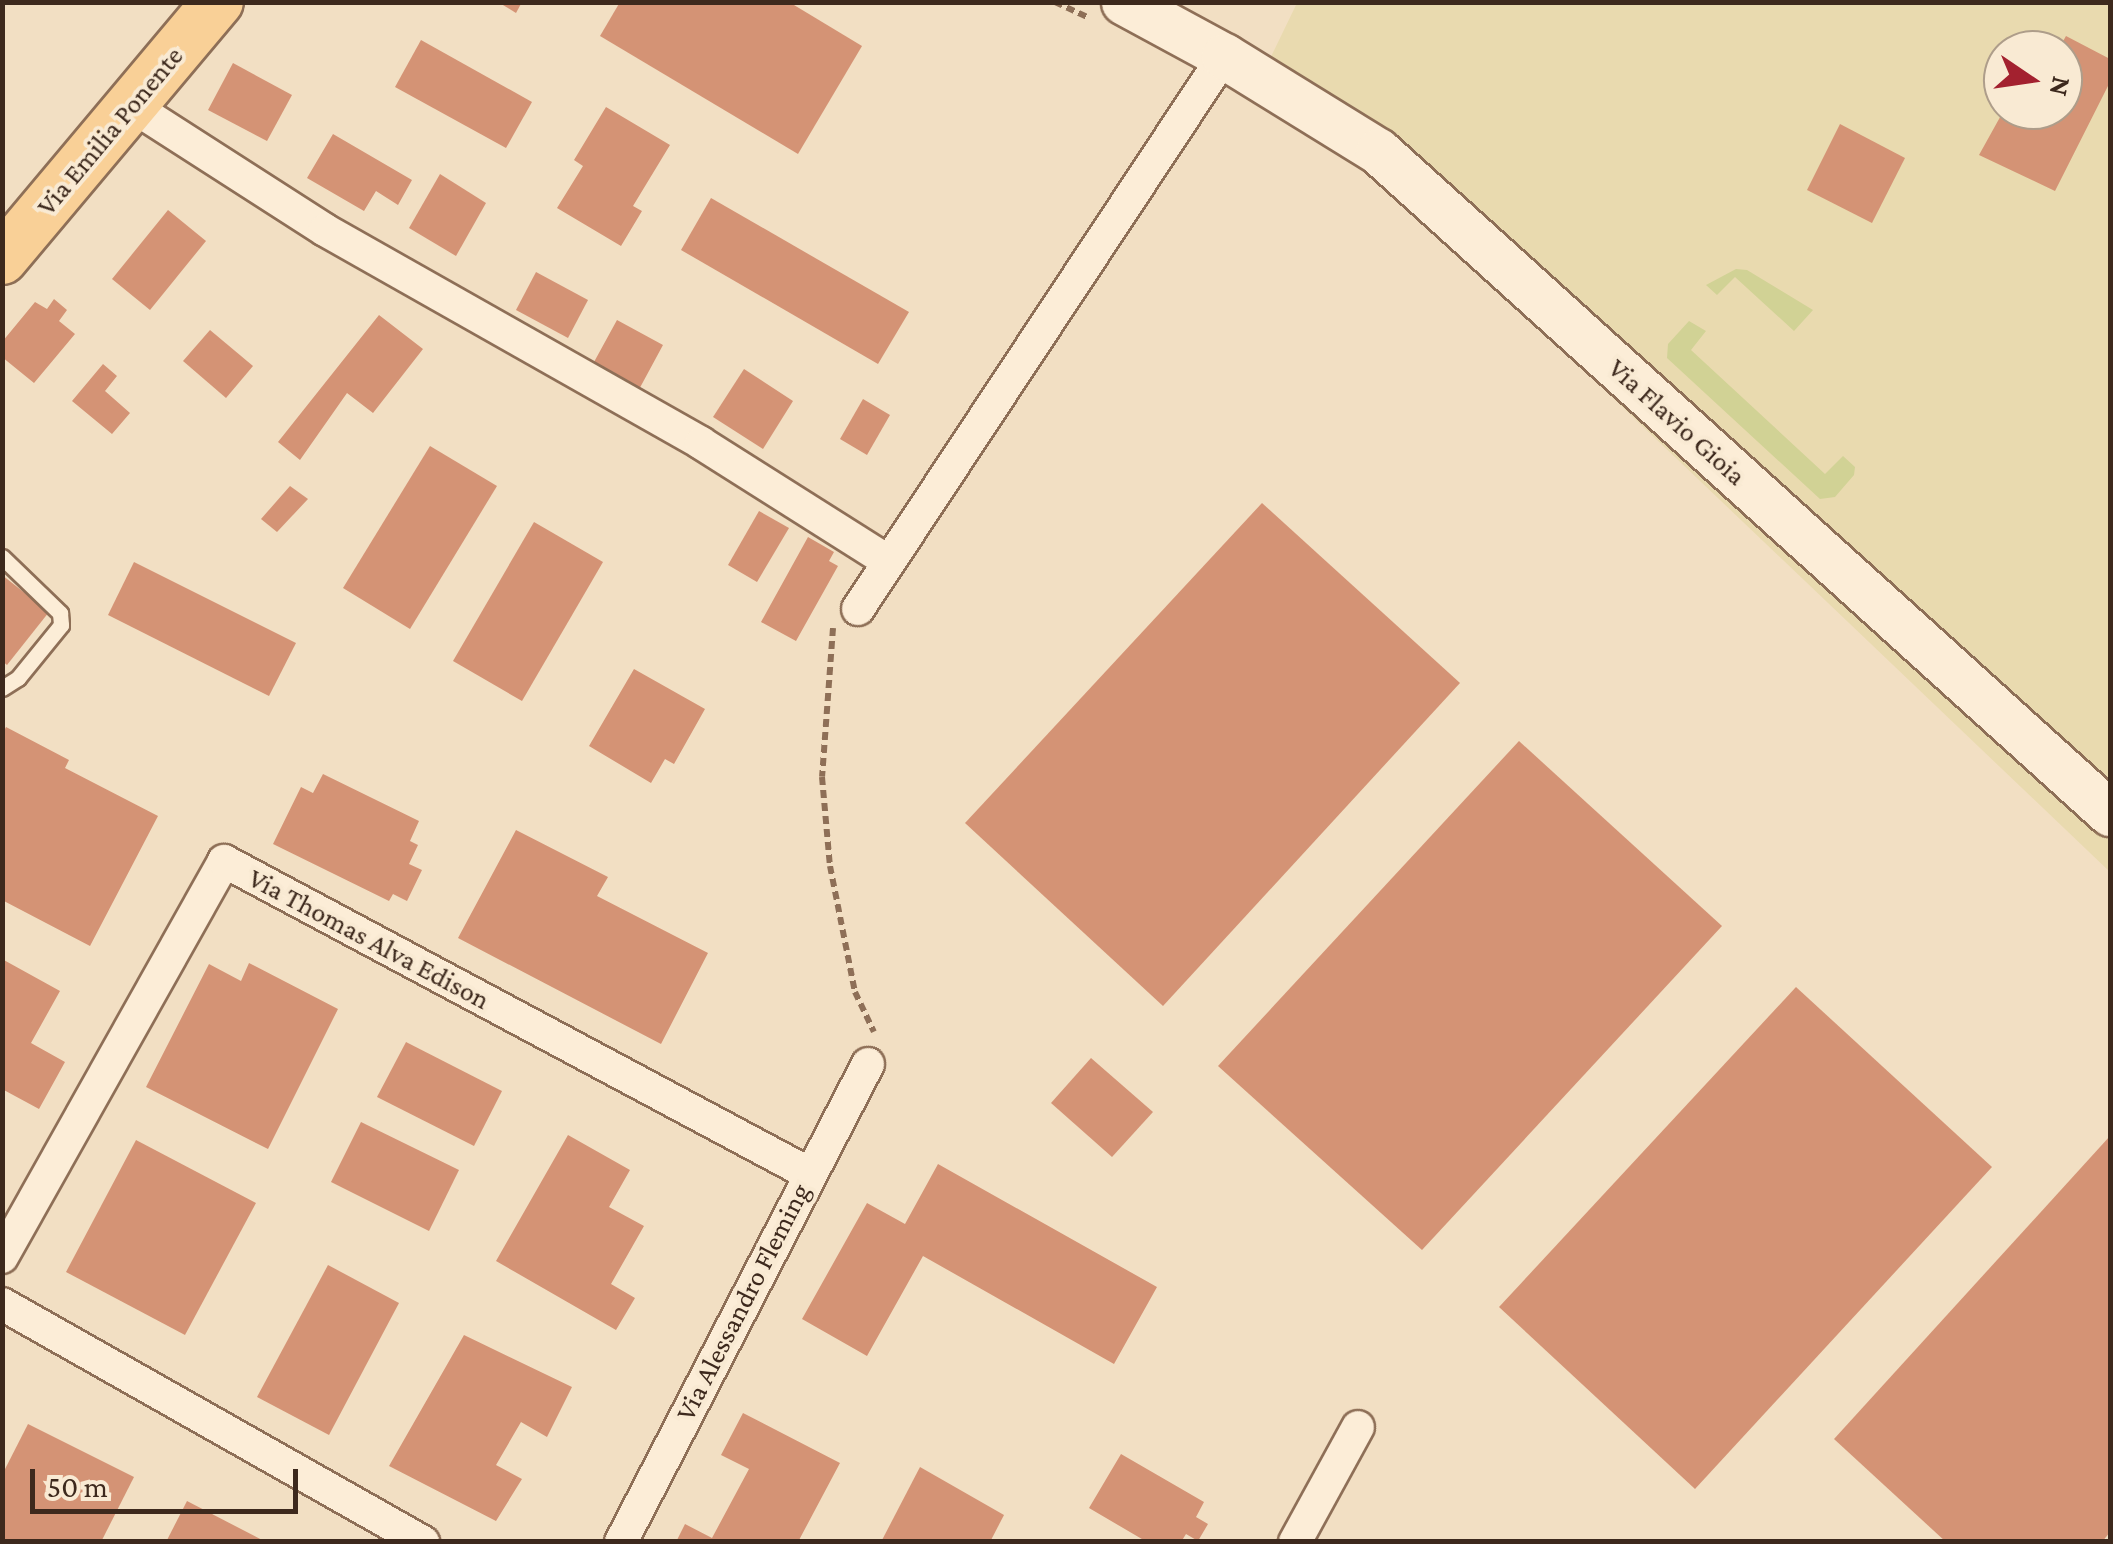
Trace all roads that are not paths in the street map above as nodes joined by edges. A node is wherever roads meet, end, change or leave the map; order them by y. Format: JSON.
{"nodes":[{"id":1,"x":183,"y":2,"type":"edge"},
{"id":2,"x":218,"y":2,"type":"edge"},
{"id":3,"x":1101,"y":15,"type":"edge"},
{"id":4,"x":1224,"y":56,"type":"junction"},
{"id":5,"x":132,"y":106,"type":"junction"},
{"id":6,"x":2,"y":224,"type":"edge"},
{"id":7,"x":2,"y":259,"type":"edge"},
{"id":8,"x":2,"y":557,"type":"edge"},
{"id":9,"x":889,"y":562,"type":"junction"},
{"id":10,"x":846,"y":610,"type":"road end"},
{"id":11,"x":18,"y":678,"type":"junction"},
{"id":12,"x":2,"y":688,"type":"edge"},
{"id":13,"x":2,"y":696,"type":"edge"},
{"id":14,"x":2110,"y":813,"type":"edge"},
{"id":15,"x":873,"y":1050,"type":"road end"},
{"id":16,"x":808,"y":1173,"type":"junction"},
{"id":17,"x":2,"y":1257,"type":"edge"},
{"id":18,"x":2,"y":1304,"type":"edge"},
{"id":19,"x":1358,"y":1427,"type":"dead end"},
{"id":20,"x":422,"y":1542,"type":"edge"},
{"id":21,"x":621,"y":1542,"type":"edge"},
{"id":22,"x":1296,"y":1542,"type":"edge"}],
"edges":[{"from":1,"to":6,"type":"main road","name":"Via Emilia Ponente"},
{"from":2,"to":5,"type":"main road","name":"Via Emilia Ponente"},
{"from":3,"to":4,"type":"main road","name":"Via Flavio Gioia"},
{"from":4,"to":9,"type":"street"},
{"from":4,"to":14,"type":"main road","name":"Via Flavio Gioia"},
{"from":5,"to":7,"type":"main road","name":"Via Emilia Ponente"},
{"from":5,"to":9,"type":"street"},
{"from":8,"to":11,"type":"lane"},
{"from":9,"to":10,"type":"street"},
{"from":11,"to":12,"type":"lane"},
{"from":11,"to":13,"type":"lane"},
{"from":15,"to":16,"type":"street","name":"Via Alessandro Fleming"},
{"from":16,"to":17,"type":"street","name":"Via Thomas Alva Edison"},
{"from":16,"to":21,"type":"street","name":"Via Alessandro Fleming"},
{"from":18,"to":20,"type":"street"},
{"from":19,"to":22,"type":"street"}]}
